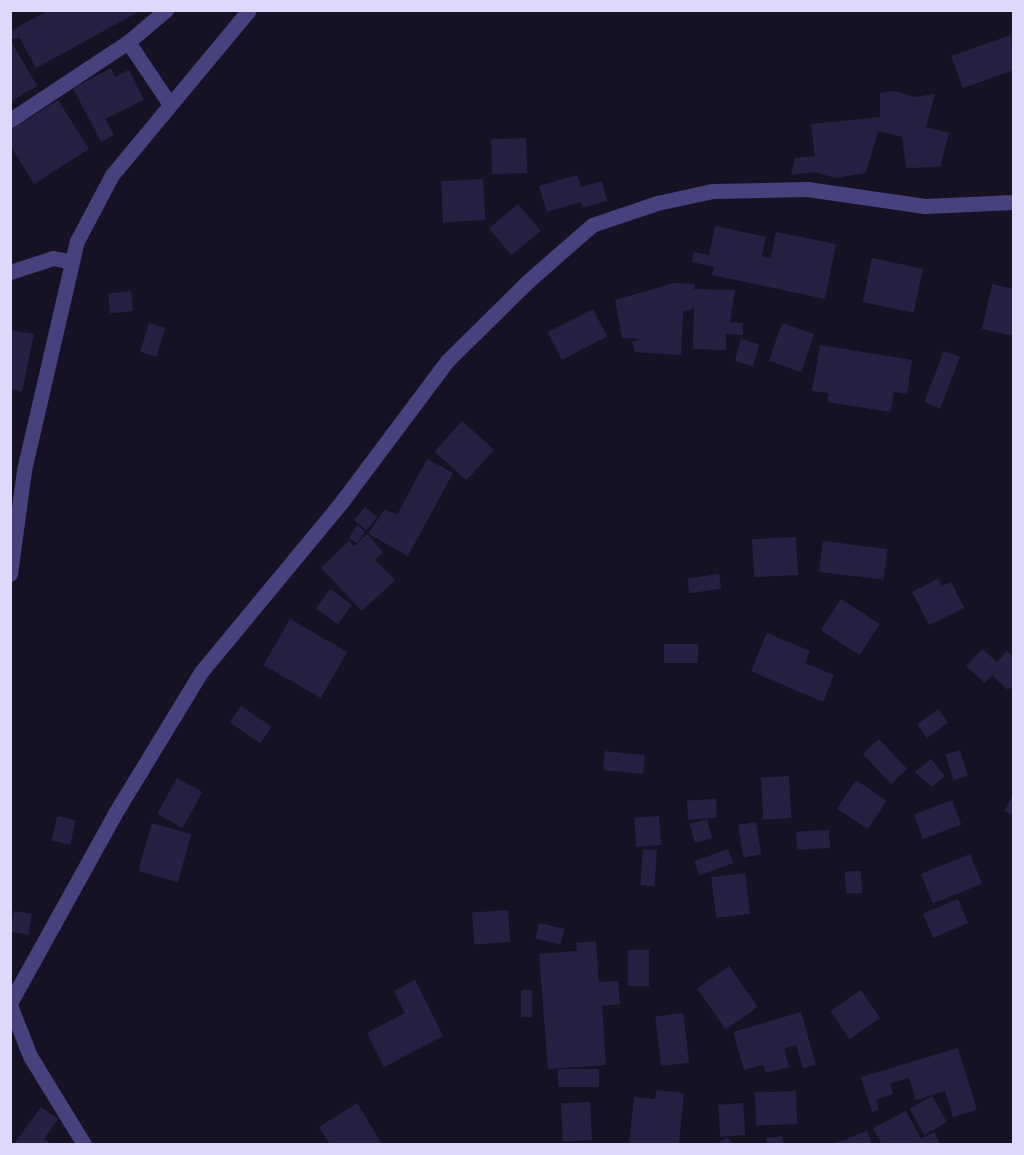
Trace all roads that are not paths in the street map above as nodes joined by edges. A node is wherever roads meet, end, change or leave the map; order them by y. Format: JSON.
{"nodes":[{"id":1,"x":166,"y":10,"type":"edge"},
{"id":2,"x":249,"y":10,"type":"edge"},
{"id":3,"x":128,"y":42,"type":"junction"},
{"id":4,"x":169,"y":103,"type":"junction"},
{"id":5,"x":10,"y":120,"type":"edge"},
{"id":6,"x":1014,"y":202,"type":"edge"},
{"id":7,"x":69,"y":261,"type":"junction"},
{"id":8,"x":10,"y":272,"type":"edge"},
{"id":9,"x":10,"y":574,"type":"edge"},
{"id":10,"x":10,"y":1004,"type":"edge"},
{"id":11,"x":84,"y":1144,"type":"edge"}],
"edges":[{"from":1,"to":3,"type":"street"},
{"from":2,"to":4,"type":"street"},
{"from":3,"to":4,"type":"street"},
{"from":3,"to":5,"type":"street"},
{"from":4,"to":7,"type":"street"},
{"from":6,"to":10,"type":"street"},
{"from":7,"to":8,"type":"street"},
{"from":7,"to":9,"type":"street"},
{"from":10,"to":11,"type":"street"}]}
